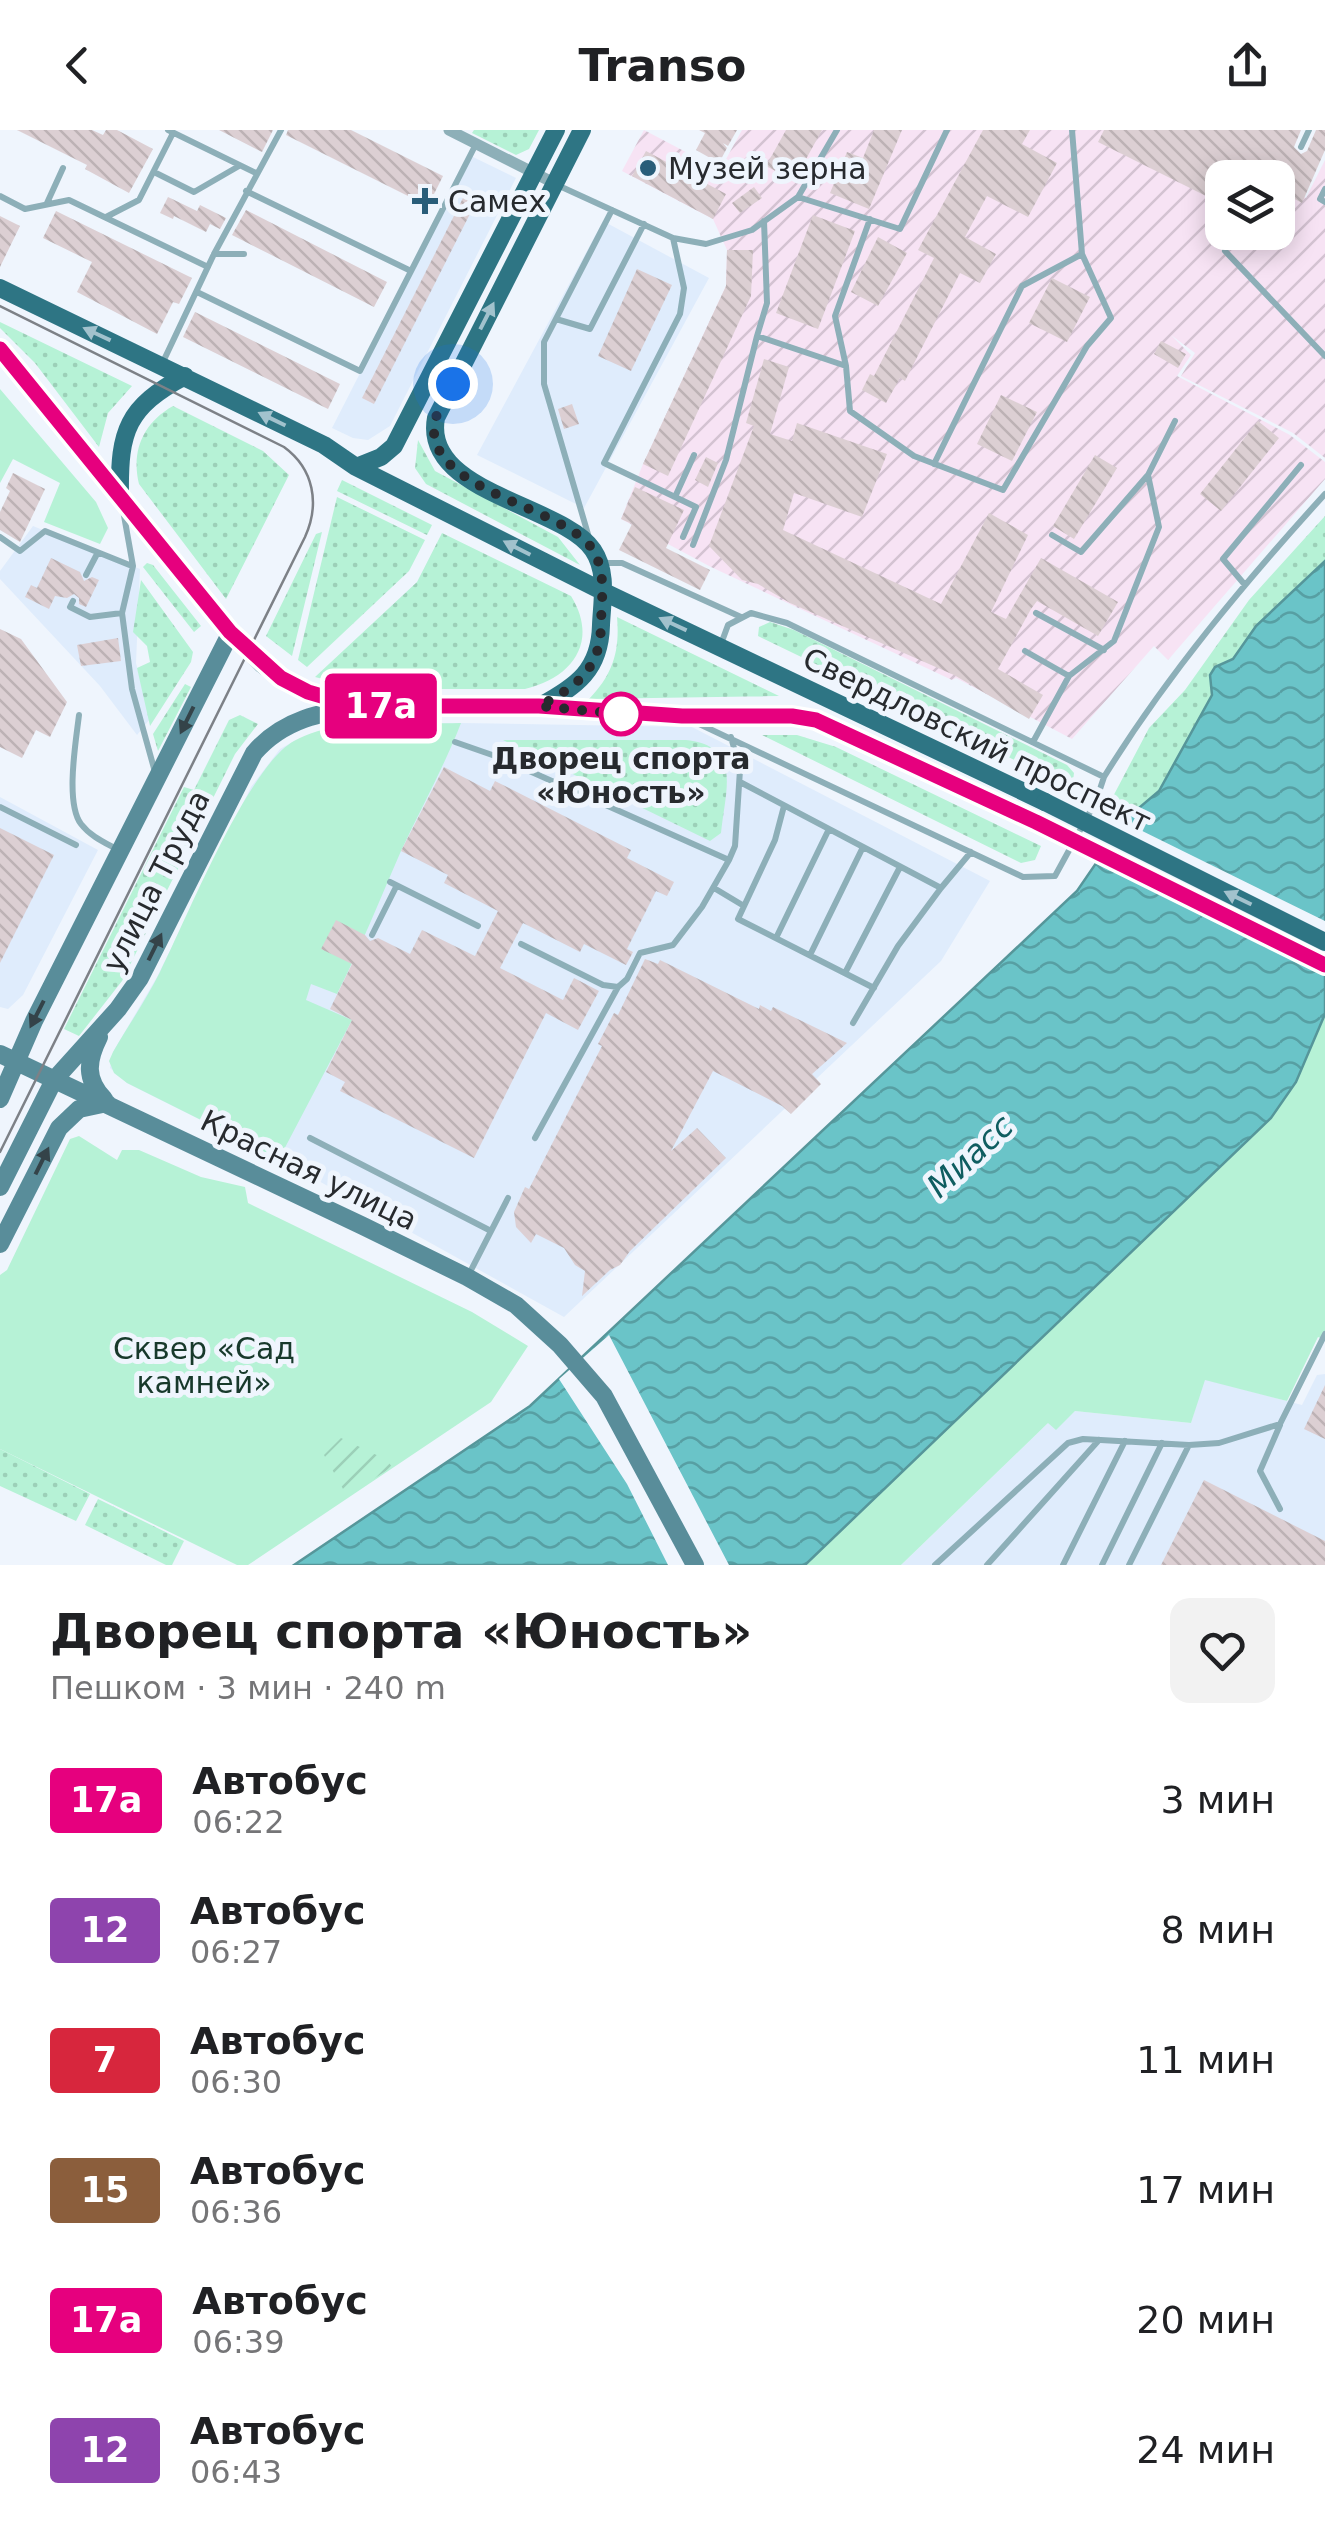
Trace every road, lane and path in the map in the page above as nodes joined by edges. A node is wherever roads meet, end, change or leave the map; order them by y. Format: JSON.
{"nodes":[{"id":1,"x":281,"y":130,"type":"edge"},
{"id":2,"x":448,"y":130,"type":"edge"},
{"id":3,"x":556,"y":130,"type":"edge"},
{"id":4,"x":582,"y":130,"type":"edge"},
{"id":5,"x":837,"y":130,"type":"edge"},
{"id":6,"x":948,"y":130,"type":"edge"},
{"id":7,"x":1072,"y":130,"type":"edge"},
{"id":8,"x":1309,"y":130,"type":"edge"},
{"id":9,"x":170,"y":131,"type":"edge"},
{"id":10,"x":476,"y":144,"type":"junction"},
{"id":11,"x":1301,"y":147,"type":"dead end"},
{"id":12,"x":240,"y":165,"type":"junction"},
{"id":13,"x":63,"y":168,"type":"dead end"},
{"id":14,"x":154,"y":172,"type":"junction"},
{"id":15,"x":256,"y":173,"type":"junction"},
{"id":16,"x":534,"y":173,"type":"junction"},
{"id":17,"x":554,"y":183,"type":"junction"},
{"id":18,"x":1325,"y":189,"type":"edge"},
{"id":19,"x":246,"y":191,"type":"junction"},
{"id":20,"x":0,"y":196,"type":"edge"},
{"id":21,"x":798,"y":197,"type":"junction"},
{"id":22,"x":1325,"y":202,"type":"edge"},
{"id":23,"x":46,"y":204,"type":"junction"},
{"id":24,"x":612,"y":210,"type":"junction"},
{"id":25,"x":106,"y":218,"type":"junction"},
{"id":26,"x":870,"y":220,"type":"junction"},
{"id":27,"x":764,"y":222,"type":"junction"},
{"id":28,"x":644,"y":224,"type":"junction"},
{"id":29,"x":673,"y":238,"type":"junction"},
{"id":30,"x":1225,"y":251,"type":"dead end"},
{"id":31,"x":214,"y":254,"type":"junction"},
{"id":32,"x":244,"y":254,"type":"dead end"},
{"id":33,"x":1082,"y":254,"type":"junction"},
{"id":34,"x":208,"y":267,"type":"junction"},
{"id":35,"x":410,"y":271,"type":"junction"},
{"id":36,"x":0,"y":288,"type":"edge"},
{"id":37,"x":197,"y":292,"type":"junction"},
{"id":38,"x":556,"y":319,"type":"junction"},
{"id":39,"x":756,"y":336,"type":"junction"},
{"id":40,"x":0,"y":350,"type":"edge"},
{"id":41,"x":1325,"y":356,"type":"edge"},
{"id":42,"x":161,"y":365,"type":"junction"},
{"id":43,"x":846,"y":366,"type":"junction"},
{"id":44,"x":185,"y":376,"type":"junction"},
{"id":45,"x":1175,"y":421,"type":"dead end"},
{"id":46,"x":694,"y":455,"type":"dead end"},
{"id":47,"x":934,"y":464,"type":"junction"},
{"id":48,"x":1301,"y":465,"type":"dead end"},
{"id":49,"x":356,"y":467,"type":"junction"},
{"id":50,"x":1148,"y":475,"type":"junction"},
{"id":51,"x":120,"y":494,"type":"junction"},
{"id":52,"x":1325,"y":494,"type":"edge"},
{"id":53,"x":675,"y":498,"type":"junction"},
{"id":54,"x":1052,"y":535,"type":"dead end"},
{"id":55,"x":682,"y":537,"type":"dead end"},
{"id":56,"x":0,"y":538,"type":"edge"},
{"id":57,"x":693,"y":545,"type":"dead end"},
{"id":58,"x":98,"y":553,"type":"junction"},
{"id":59,"x":595,"y":555,"type":"junction"},
{"id":60,"x":133,"y":566,"type":"junction"},
{"id":61,"x":86,"y":574,"type":"dead end"},
{"id":62,"x":1244,"y":586,"type":"junction"},
{"id":63,"x":604,"y":592,"type":"junction"},
{"id":64,"x":73,"y":602,"type":"dead end"},
{"id":65,"x":122,"y":613,"type":"junction"},
{"id":66,"x":1036,"y":614,"type":"dead end"},
{"id":67,"x":742,"y":618,"type":"junction"},
{"id":68,"x":230,"y":632,"type":"junction"},
{"id":69,"x":720,"y":646,"type":"junction"},
{"id":70,"x":1104,"y":650,"type":"junction"},
{"id":71,"x":1025,"y":651,"type":"dead end"},
{"id":72,"x":1069,"y":676,"type":"junction"},
{"id":73,"x":370,"y":706,"type":"junction"},
{"id":74,"x":539,"y":706,"type":"junction"},
{"id":75,"x":79,"y":715,"type":"dead end"},
{"id":76,"x":682,"y":716,"type":"junction"},
{"id":77,"x":731,"y":736,"type":"junction"},
{"id":78,"x":454,"y":742,"type":"dead end"},
{"id":79,"x":1033,"y":742,"type":"junction"},
{"id":80,"x":1104,"y":777,"type":"junction"},
{"id":81,"x":157,"y":780,"type":"junction"},
{"id":82,"x":739,"y":782,"type":"junction"},
{"id":83,"x":784,"y":805,"type":"junction"},
{"id":84,"x":0,"y":806,"type":"edge"},
{"id":85,"x":829,"y":829,"type":"junction"},
{"id":86,"x":76,"y":845,"type":"dead end"},
{"id":87,"x":864,"y":847,"type":"junction"},
{"id":88,"x":120,"y":852,"type":"junction"},
{"id":89,"x":970,"y":852,"type":"junction"},
{"id":90,"x":729,"y":860,"type":"junction"},
{"id":91,"x":900,"y":866,"type":"junction"},
{"id":92,"x":714,"y":888,"type":"junction"},
{"id":93,"x":941,"y":888,"type":"junction"},
{"id":94,"x":744,"y":906,"type":"junction"},
{"id":95,"x":478,"y":926,"type":"dead end"},
{"id":96,"x":372,"y":935,"type":"dead end"},
{"id":97,"x":776,"y":938,"type":"junction"},
{"id":98,"x":1325,"y":942,"type":"edge"},
{"id":99,"x":521,"y":944,"type":"dead end"},
{"id":100,"x":810,"y":955,"type":"junction"},
{"id":101,"x":1325,"y":966,"type":"edge"},
{"id":102,"x":845,"y":973,"type":"junction"},
{"id":103,"x":618,"y":987,"type":"junction"},
{"id":104,"x":874,"y":988,"type":"junction"},
{"id":105,"x":118,"y":1009,"type":"junction"},
{"id":106,"x":853,"y":1023,"type":"dead end"},
{"id":107,"x":7,"y":1058,"type":"edge"},
{"id":108,"x":54,"y":1080,"type":"junction"},
{"id":109,"x":0,"y":1099,"type":"edge"},
{"id":110,"x":107,"y":1104,"type":"junction"},
{"id":111,"x":310,"y":1138,"type":"dead end"},
{"id":112,"x":535,"y":1138,"type":"dead end"},
{"id":113,"x":0,"y":1187,"type":"edge"},
{"id":114,"x":508,"y":1198,"type":"dead end"},
{"id":115,"x":492,"y":1231,"type":"junction"},
{"id":116,"x":0,"y":1244,"type":"edge"},
{"id":117,"x":467,"y":1277,"type":"junction"},
{"id":118,"x":1325,"y":1334,"type":"edge"},
{"id":119,"x":1317,"y":1351,"type":"junction"},
{"id":120,"x":1325,"y":1356,"type":"edge"},
{"id":121,"x":1280,"y":1424,"type":"junction"},
{"id":122,"x":1099,"y":1440,"type":"junction"},
{"id":123,"x":1125,"y":1442,"type":"junction"},
{"id":124,"x":1162,"y":1443,"type":"junction"},
{"id":125,"x":1189,"y":1445,"type":"junction"},
{"id":126,"x":1280,"y":1509,"type":"dead end"},
{"id":127,"x":695,"y":1565,"type":"edge"},
{"id":128,"x":935,"y":1565,"type":"edge"},
{"id":129,"x":986,"y":1565,"type":"edge"},
{"id":130,"x":1063,"y":1565,"type":"edge"},
{"id":131,"x":1102,"y":1565,"type":"edge"},
{"id":132,"x":1130,"y":1565,"type":"edge"}],
"edges":[{"from":1,"to":15,"type":"lane"},
{"from":2,"to":10,"type":"street"},
{"from":3,"to":16,"type":"main road"},
{"from":4,"to":17,"type":"main road"},
{"from":5,"to":21,"type":"lane"},
{"from":6,"to":26,"type":"lane"},
{"from":7,"to":33,"type":"lane"},
{"from":8,"to":11,"type":"lane"},
{"from":9,"to":12,"type":"lane"},
{"from":9,"to":14,"type":"lane"},
{"from":10,"to":16,"type":"street"},
{"from":10,"to":35,"type":"lane"},
{"from":12,"to":14,"type":"lane"},
{"from":12,"to":15,"type":"lane"},
{"from":13,"to":23,"type":"lane"},
{"from":14,"to":25,"type":"lane"},
{"from":15,"to":19,"type":"lane"},
{"from":16,"to":17,"type":"street"},
{"from":16,"to":49,"type":"main road"},
{"from":17,"to":24,"type":"lane"},
{"from":59,"to":17,"type":"main road","one_way":true},
{"from":18,"to":22,"type":"lane"},
{"from":19,"to":31,"type":"lane"},
{"from":19,"to":35,"type":"lane"},
{"from":20,"to":23,"type":"lane"},
{"from":21,"to":26,"type":"lane"},
{"from":21,"to":27,"type":"lane"},
{"from":23,"to":25,"type":"lane"},
{"from":24,"to":28,"type":"lane"},
{"from":24,"to":38,"type":"lane"},
{"from":25,"to":34,"type":"lane"},
{"from":26,"to":43,"type":"lane"},
{"from":27,"to":29,"type":"lane"},
{"from":27,"to":39,"type":"lane"},
{"from":28,"to":29,"type":"lane"},
{"from":28,"to":38,"type":"lane"},
{"from":29,"to":53,"type":"lane"},
{"from":30,"to":41,"type":"lane"},
{"from":31,"to":32,"type":"lane"},
{"from":31,"to":34,"type":"lane"},
{"from":33,"to":47,"type":"lane"},
{"from":33,"to":47,"type":"lane"},
{"from":34,"to":37,"type":"lane"},
{"from":35,"to":37,"type":"lane"},
{"from":42,"to":36,"type":"main road","name":"Свердловский проспект","one_way":true},
{"from":37,"to":42,"type":"lane"},
{"from":38,"to":59,"type":"lane"},
{"from":39,"to":43,"type":"lane"},
{"from":39,"to":57,"type":"lane"},
{"from":40,"to":51,"type":"main road","name":"Свердловский проспект"},
{"from":42,"to":44,"type":"main road","name":"Свердловский проспект"},
{"from":43,"to":47,"type":"lane"},
{"from":49,"to":44,"type":"main road","name":"Свердловский проспект","one_way":true},
{"from":44,"to":51,"type":"main road"},
{"from":45,"to":50,"type":"lane"},
{"from":46,"to":53,"type":"lane"},
{"from":48,"to":62,"type":"lane"},
{"from":63,"to":49,"type":"main road","name":"Свердловский проспект","one_way":true},
{"from":50,"to":54,"type":"lane"},
{"from":50,"to":70,"type":"lane"},
{"from":51,"to":60,"type":"lane"},
{"from":51,"to":68,"type":"main road","name":"Свердловский проспект"},
{"from":52,"to":62,"type":"lane"},
{"from":53,"to":55,"type":"lane"},
{"from":56,"to":58,"type":"lane"},
{"from":58,"to":60,"type":"lane"},
{"from":58,"to":61,"type":"lane"},
{"from":59,"to":63,"type":"main road"},
{"from":59,"to":67,"type":"lane"},
{"from":60,"to":65,"type":"lane"},
{"from":62,"to":80,"type":"lane"},
{"from":69,"to":63,"type":"main road","name":"Свердловский проспект","one_way":true},
{"from":63,"to":74,"type":"main road"},
{"from":64,"to":65,"type":"lane"},
{"from":65,"to":81,"type":"lane"},
{"from":66,"to":70,"type":"lane"},
{"from":67,"to":69,"type":"lane"},
{"from":67,"to":79,"type":"lane"},
{"from":68,"to":73,"type":"main road","name":"Свердловский проспект"},
{"from":68,"to":81,"type":"main road","name":"улица Труда","one_way":true},
{"from":98,"to":69,"type":"main road","name":"Свердловский проспект","one_way":true,"bridge":true},
{"from":70,"to":72,"type":"lane"},
{"from":71,"to":72,"type":"lane"},
{"from":72,"to":79,"type":"lane"},
{"from":73,"to":74,"type":"main road","name":"Свердловский проспект"},
{"from":105,"to":73,"type":"main road","name":"улица Труда","one_way":true},
{"from":74,"to":76,"type":"main road","name":"Свердловский проспект"},
{"from":75,"to":88,"type":"lane"},
{"from":76,"to":77,"type":"lane"},
{"from":76,"to":101,"type":"main road","name":"Свердловский проспект","bridge":true},
{"from":77,"to":82,"type":"lane"},
{"from":77,"to":89,"type":"lane"},
{"from":78,"to":90,"type":"lane"},
{"from":79,"to":80,"type":"lane"},
{"from":80,"to":89,"type":"lane"},
{"from":81,"to":88,"type":"main road","name":"улица Труда"},
{"from":82,"to":83,"type":"lane"},
{"from":82,"to":90,"type":"lane"},
{"from":83,"to":85,"type":"lane"},
{"from":83,"to":94,"type":"lane"},
{"from":84,"to":86,"type":"lane"},
{"from":85,"to":87,"type":"lane"},
{"from":85,"to":97,"type":"lane"},
{"from":87,"to":91,"type":"lane"},
{"from":87,"to":100,"type":"lane"},
{"from":88,"to":107,"type":"main road","name":"улица Труда","one_way":true},
{"from":89,"to":93,"type":"lane"},
{"from":90,"to":92,"type":"lane"},
{"from":91,"to":93,"type":"lane"},
{"from":91,"to":102,"type":"lane"},
{"from":92,"to":94,"type":"lane"},
{"from":92,"to":103,"type":"lane"},
{"from":93,"to":104,"type":"lane"},
{"from":94,"to":97,"type":"lane"},
{"from":95,"to":96,"type":"lane"},
{"from":97,"to":100,"type":"lane"},
{"from":99,"to":103,"type":"lane"},
{"from":100,"to":102,"type":"lane"},
{"from":102,"to":104,"type":"lane"},
{"from":103,"to":112,"type":"lane"},
{"from":104,"to":106,"type":"lane"},
{"from":105,"to":108,"type":"main road","name":"улица Труда"},
{"from":105,"to":110,"type":"main road"},
{"from":107,"to":108,"type":"main road","name":"Красная улица"},
{"from":107,"to":109,"type":"main road","name":"улица Труда"},
{"from":108,"to":110,"type":"main road","name":"Красная улица"},
{"from":108,"to":113,"type":"main road","name":"улица Труда"},
{"from":116,"to":110,"type":"main road","one_way":true},
{"from":110,"to":117,"type":"main road","name":"Красная улица"},
{"from":111,"to":115,"type":"lane"},
{"from":114,"to":115,"type":"lane"},
{"from":115,"to":117,"type":"lane"},
{"from":117,"to":127,"type":"main road","name":"Красная улица"},
{"from":118,"to":119,"type":"lane"},
{"from":119,"to":120,"type":"lane"},
{"from":119,"to":121,"type":"lane"},
{"from":121,"to":125,"type":"lane"},
{"from":121,"to":126,"type":"lane"},
{"from":122,"to":123,"type":"lane"},
{"from":122,"to":128,"type":"lane"},
{"from":122,"to":129,"type":"lane"},
{"from":123,"to":124,"type":"lane"},
{"from":123,"to":130,"type":"lane"},
{"from":124,"to":125,"type":"lane"},
{"from":124,"to":131,"type":"lane"},
{"from":125,"to":132,"type":"lane"}]}
